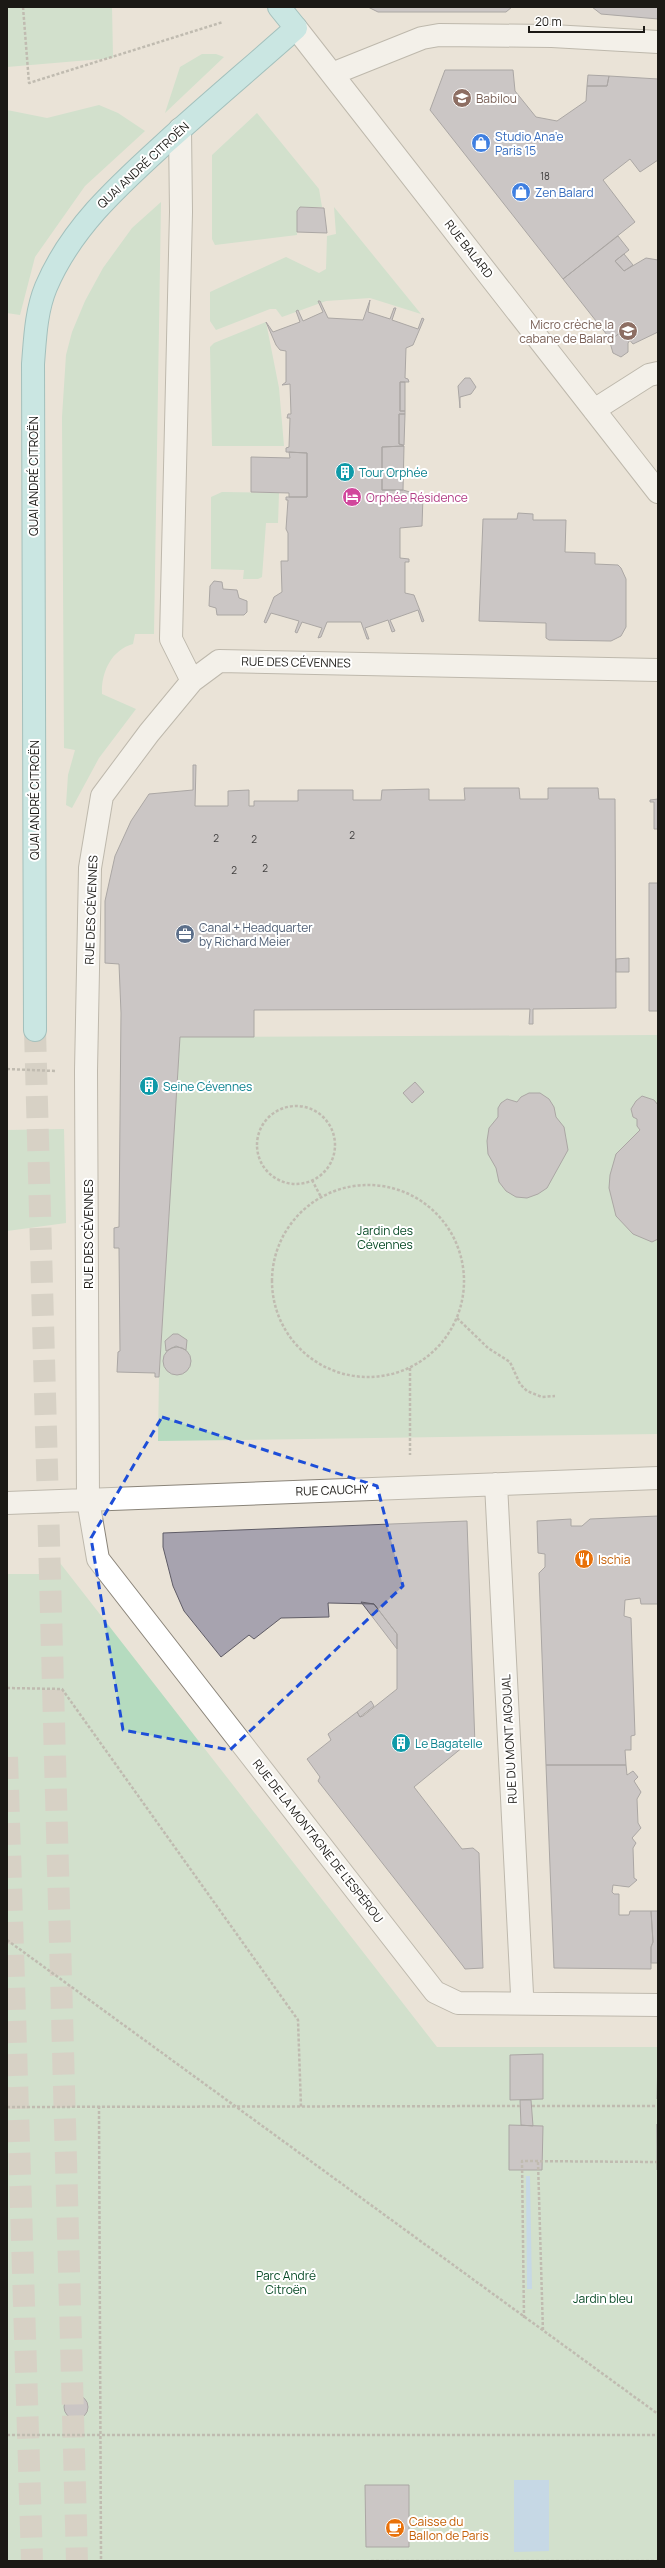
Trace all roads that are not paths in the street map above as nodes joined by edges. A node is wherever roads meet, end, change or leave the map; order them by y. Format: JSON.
{"nodes":[{"id":1,"x":279,"y":7,"type":"edge"},
{"id":2,"x":296,"y":28,"type":"junction"},
{"id":3,"x":658,"y":42,"type":"edge"},
{"id":4,"x":332,"y":74,"type":"junction"},
{"id":5,"x":180,"y":130,"type":"junction"},
{"id":6,"x":658,"y":373,"type":"edge"},
{"id":7,"x":594,"y":410,"type":"junction"},
{"id":8,"x":658,"y":492,"type":"edge"},
{"id":9,"x":658,"y":670,"type":"edge"},
{"id":10,"x":192,"y":682,"type":"junction"},
{"id":11,"x":35,"y":1030,"type":"tunnel mouth"},
{"id":12,"x":658,"y":1478,"type":"edge"},
{"id":13,"x":496,"y":1484,"type":"junction"},
{"id":14,"x":88,"y":1500,"type":"junction"},
{"id":15,"x":7,"y":1503,"type":"edge"},
{"id":16,"x":522,"y":1994,"type":"dead end"},
{"id":17,"x":658,"y":2005,"type":"edge"}],
"edges":[{"from":1,"to":2,"type":"main road","name":"RUE BALARD"},
{"from":2,"to":4,"type":"street","name":"RUE BALARD"},
{"from":2,"to":5,"type":"main road","name":"QUAI ANDRÉ CITROËN"},
{"from":3,"to":4,"type":"street"},
{"from":4,"to":7,"type":"street","name":"RUE BALARD"},
{"from":5,"to":10,"type":"street"},
{"from":5,"to":11,"type":"main road","name":"QUAI ANDRÉ CITROËN"},
{"from":6,"to":7,"type":"street"},
{"from":7,"to":8,"type":"street","name":"RUE BALARD"},
{"from":9,"to":10,"type":"street","name":"RUE DES CÉVENNES"},
{"from":10,"to":14,"type":"street","name":"RUE DES CÉVENNES"},
{"from":12,"to":13,"type":"street","name":"RUE CAUCHY"},
{"from":13,"to":14,"type":"street","name":"RUE CAUCHY"},
{"from":13,"to":16,"type":"street","name":"RUE DU MONT AIGOUAL"},
{"from":14,"to":15,"type":"street","name":"RUE CAUCHY"},
{"from":14,"to":17,"type":"street","name":"RUE DE LA MONTAGNE DE L'ESPÉROU"}]}
